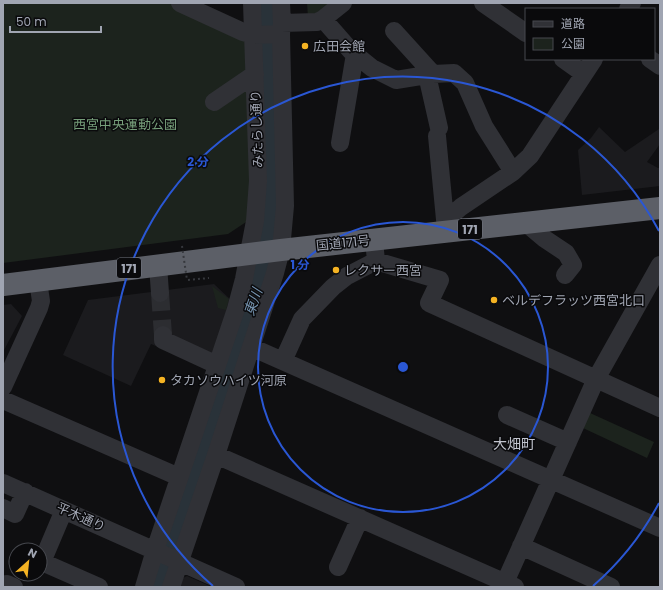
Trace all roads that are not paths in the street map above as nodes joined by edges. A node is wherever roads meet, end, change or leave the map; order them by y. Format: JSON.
{"nodes":[{"id":1,"x":180,"y":3,"type":"edge"},
{"id":2,"x":252,"y":3,"type":"edge"},
{"id":3,"x":281,"y":3,"type":"edge"},
{"id":4,"x":343,"y":3,"type":"edge"},
{"id":5,"x":483,"y":3,"type":"edge"},
{"id":6,"x":323,"y":19,"type":"junction"},
{"id":7,"x":394,"y":31,"type":"dead end"},
{"id":8,"x":271,"y":32,"type":"junction"},
{"id":9,"x":525,"y":32,"type":"edge"},
{"id":10,"x":355,"y":54,"type":"junction"},
{"id":11,"x":567,"y":60,"type":"edge"},
{"id":12,"x":651,"y":60,"type":"edge"},
{"id":13,"x":589,"y":66,"type":"edge"},
{"id":14,"x":660,"y":66,"type":"edge"},
{"id":15,"x":255,"y":74,"type":"junction"},
{"id":16,"x":430,"y":75,"type":"junction"},
{"id":17,"x":214,"y":102,"type":"dead end"},
{"id":18,"x":340,"y":143,"type":"dead end"},
{"id":19,"x":513,"y":172,"type":"junction"},
{"id":20,"x":660,"y":208,"type":"edge"},
{"id":21,"x":526,"y":223,"type":"junction"},
{"id":22,"x":448,"y":232,"type":"junction"},
{"id":23,"x":279,"y":250,"type":"junction"},
{"id":24,"x":375,"y":250,"type":"junction"},
{"id":25,"x":252,"y":253,"type":"junction"},
{"id":26,"x":158,"y":265,"type":"junction"},
{"id":27,"x":660,"y":265,"type":"edge"},
{"id":28,"x":565,"y":275,"type":"dead end"},
{"id":29,"x":38,"y":281,"type":"junction"},
{"id":30,"x":656,"y":283,"type":"edge"},
{"id":31,"x":3,"y":285,"type":"edge"},
{"id":32,"x":160,"y":293,"type":"tunnel mouth"},
{"id":33,"x":163,"y":337,"type":"dead end"},
{"id":34,"x":251,"y":347,"type":"junction"},
{"id":35,"x":283,"y":362,"type":"junction"},
{"id":36,"x":217,"y":364,"type":"junction"},
{"id":37,"x":596,"y":379,"type":"junction"},
{"id":38,"x":3,"y":386,"type":"edge"},
{"id":39,"x":3,"y":400,"type":"edge"},
{"id":40,"x":660,"y":408,"type":"edge"},
{"id":41,"x":507,"y":415,"type":"dead end"},
{"id":42,"x":568,"y":442,"type":"junction"},
{"id":43,"x":216,"y":455,"type":"junction"},
{"id":44,"x":179,"y":477,"type":"junction"},
{"id":45,"x":551,"y":480,"type":"junction"},
{"id":46,"x":3,"y":483,"type":"edge"},
{"id":47,"x":25,"y":492,"type":"junction"},
{"id":48,"x":3,"y":508,"type":"edge"},
{"id":49,"x":64,"y":510,"type":"junction"},
{"id":50,"x":360,"y":518,"type":"junction"},
{"id":51,"x":660,"y":528,"type":"edge"},
{"id":52,"x":521,"y":546,"type":"junction"},
{"id":53,"x":157,"y":551,"type":"junction"},
{"id":54,"x":178,"y":561,"type":"junction"},
{"id":55,"x":338,"y":567,"type":"dead end"},
{"id":56,"x":508,"y":585,"type":"edge"},
{"id":57,"x":5,"y":587,"type":"edge"},
{"id":58,"x":14,"y":587,"type":"edge"},
{"id":59,"x":99,"y":587,"type":"edge"},
{"id":60,"x":144,"y":587,"type":"edge"},
{"id":61,"x":171,"y":587,"type":"edge"},
{"id":62,"x":236,"y":587,"type":"edge"},
{"id":63,"x":611,"y":587,"type":"edge"}],
"edges":[{"from":1,"to":8,"type":"street"},
{"from":2,"to":8,"type":"street","name":"みたらし通り"},
{"from":3,"to":8,"type":"street"},
{"from":4,"to":6,"type":"street"},
{"from":5,"to":9,"type":"street"},
{"from":6,"to":8,"type":"street"},
{"from":6,"to":10,"type":"street"},
{"from":7,"to":16,"type":"street"},
{"from":8,"to":15,"type":"street","name":"みたらし通り"},
{"from":8,"to":23,"type":"street"},
{"from":10,"to":16,"type":"street"},
{"from":10,"to":18,"type":"street"},
{"from":11,"to":13,"type":"street"},
{"from":12,"to":14,"type":"street"},
{"from":13,"to":19,"type":"street"},
{"from":15,"to":17,"type":"street"},
{"from":15,"to":25,"type":"street","name":"みたらし通り"},
{"from":16,"to":19,"type":"street"},
{"from":16,"to":22,"type":"street"},
{"from":19,"to":22,"type":"street"},
{"from":20,"to":21,"type":"highway","name":"国道171号","number":"171"},
{"from":21,"to":22,"type":"highway","name":"国道171号","number":"171"},
{"from":21,"to":28,"type":"street"},
{"from":22,"to":24,"type":"highway","name":"国道171号","number":"171"},
{"from":23,"to":24,"type":"highway","name":"国道171号","number":"171"},
{"from":23,"to":25,"type":"highway","name":"国道171号","number":"171"},
{"from":23,"to":34,"type":"street"},
{"from":24,"to":35,"type":"street"},
{"from":24,"to":37,"type":"street"},
{"from":25,"to":26,"type":"highway","name":"国道171号","number":"171"},
{"from":25,"to":36,"type":"street","name":"みたらし通り"},
{"from":26,"to":29,"type":"highway","name":"国道171号","number":"171"},
{"from":26,"to":32,"type":"street"},
{"from":27,"to":30,"type":"street"},
{"from":29,"to":31,"type":"highway","name":"国道171号","number":"171"},
{"from":29,"to":38,"type":"street"},
{"from":30,"to":37,"type":"street"},
{"from":33,"to":36,"type":"street"},
{"from":34,"to":35,"type":"street"},
{"from":34,"to":43,"type":"street"},
{"from":35,"to":45,"type":"street"},
{"from":36,"to":44,"type":"street","name":"みたらし通り"},
{"from":37,"to":40,"type":"street"},
{"from":37,"to":42,"type":"street"},
{"from":39,"to":44,"type":"street"},
{"from":41,"to":42,"type":"street"},
{"from":42,"to":45,"type":"street"},
{"from":43,"to":50,"type":"street"},
{"from":43,"to":54,"type":"street"},
{"from":44,"to":53,"type":"street","name":"みたらし通り"},
{"from":45,"to":51,"type":"street"},
{"from":45,"to":52,"type":"street"},
{"from":46,"to":47,"type":"street","name":"平木通り"},
{"from":47,"to":48,"type":"street"},
{"from":47,"to":49,"type":"street","name":"平木通り"},
{"from":49,"to":53,"type":"street","name":"平木通り"},
{"from":49,"to":59,"type":"street"},
{"from":50,"to":55,"type":"street"},
{"from":50,"to":56,"type":"street"},
{"from":52,"to":56,"type":"street"},
{"from":52,"to":63,"type":"street"},
{"from":53,"to":54,"type":"street","name":"平木通り"},
{"from":53,"to":60,"type":"street","name":"みたらし通り"},
{"from":54,"to":61,"type":"street"},
{"from":54,"to":62,"type":"street"},
{"from":57,"to":58,"type":"street"}]}
